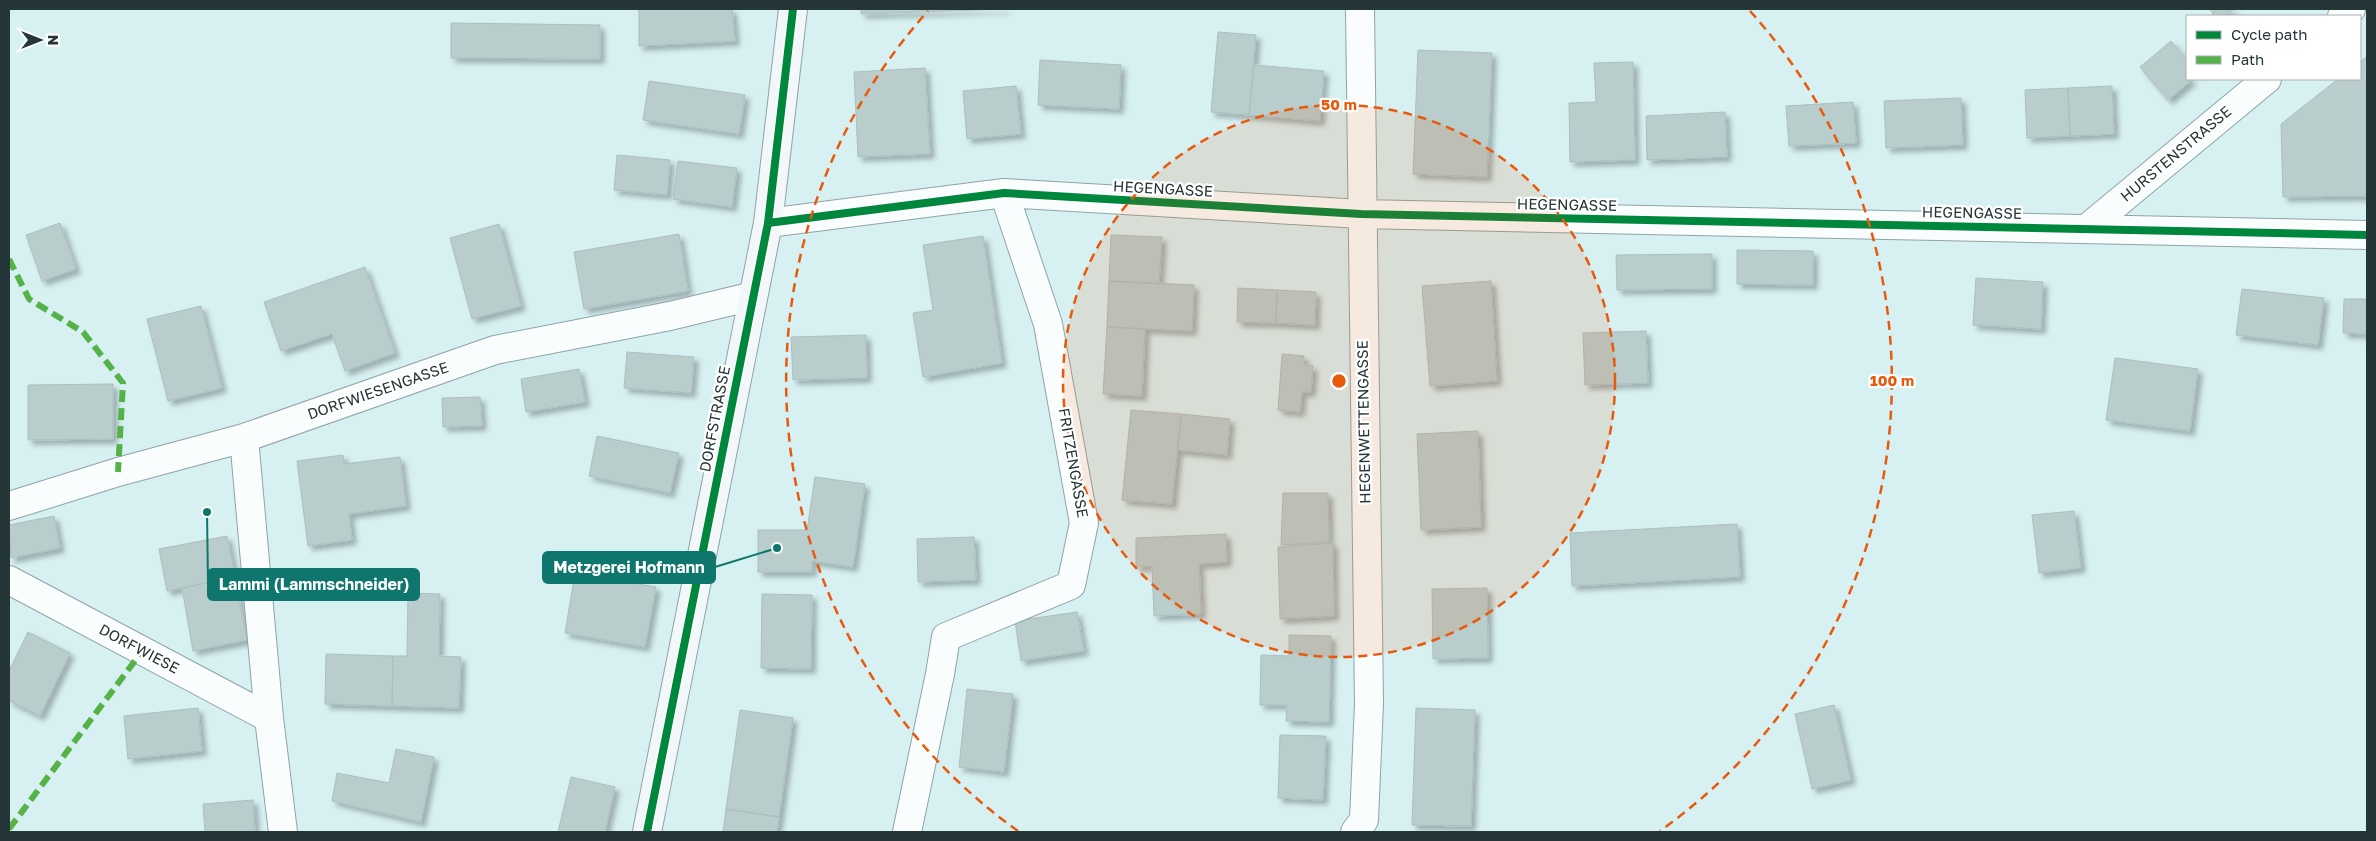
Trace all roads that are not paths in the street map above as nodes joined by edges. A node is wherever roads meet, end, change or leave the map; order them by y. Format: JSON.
{"nodes":[{"id":1,"x":793,"y":9,"type":"edge"},
{"id":2,"x":1360,"y":9,"type":"edge"},
{"id":3,"x":2265,"y":80,"type":"edge"},
{"id":4,"x":1004,"y":193,"type":"junction"},
{"id":5,"x":1361,"y":214,"type":"junction"},
{"id":6,"x":768,"y":223,"type":"junction"},
{"id":7,"x":2086,"y":229,"type":"junction"},
{"id":8,"x":2367,"y":235,"type":"edge"},
{"id":9,"x":753,"y":296,"type":"junction"},
{"id":10,"x":244,"y":438,"type":"junction"},
{"id":11,"x":9,"y":506,"type":"edge"},
{"id":12,"x":9,"y":580,"type":"edge"},
{"id":13,"x":269,"y":718,"type":"junction"},
{"id":14,"x":283,"y":832,"type":"edge"},
{"id":15,"x":648,"y":832,"type":"edge"},
{"id":16,"x":907,"y":832,"type":"edge"},
{"id":17,"x":1354,"y":832,"type":"edge"}],
"edges":[{"from":1,"to":6,"type":"street","name":"DORFSTRASSE"},
{"from":2,"to":5,"type":"street","name":"HEGENWETTENGASSE"},
{"from":3,"to":7,"type":"street","name":"HURSTENSTRASSE"},
{"from":4,"to":5,"type":"street","name":"HEGENGASSE"},
{"from":4,"to":6,"type":"street","name":"HEGENGASSE"},
{"from":4,"to":16,"type":"street","name":"FRITZENGASSE"},
{"from":5,"to":7,"type":"street","name":"HEGENGASSE"},
{"from":5,"to":17,"type":"street","name":"HEGENWETTENGASSE"},
{"from":6,"to":9,"type":"street","name":"DORFSTRASSE"},
{"from":7,"to":8,"type":"street","name":"HEGENGASSE"},
{"from":9,"to":10,"type":"street","name":"DORFWIESENGASSE"},
{"from":9,"to":15,"type":"street","name":"DORFSTRASSE"},
{"from":10,"to":11,"type":"street","name":"DORFWIESENGASSE"},
{"from":10,"to":13,"type":"street"},
{"from":12,"to":13,"type":"street","name":"DORFWIESE"},
{"from":13,"to":14,"type":"street"}]}
